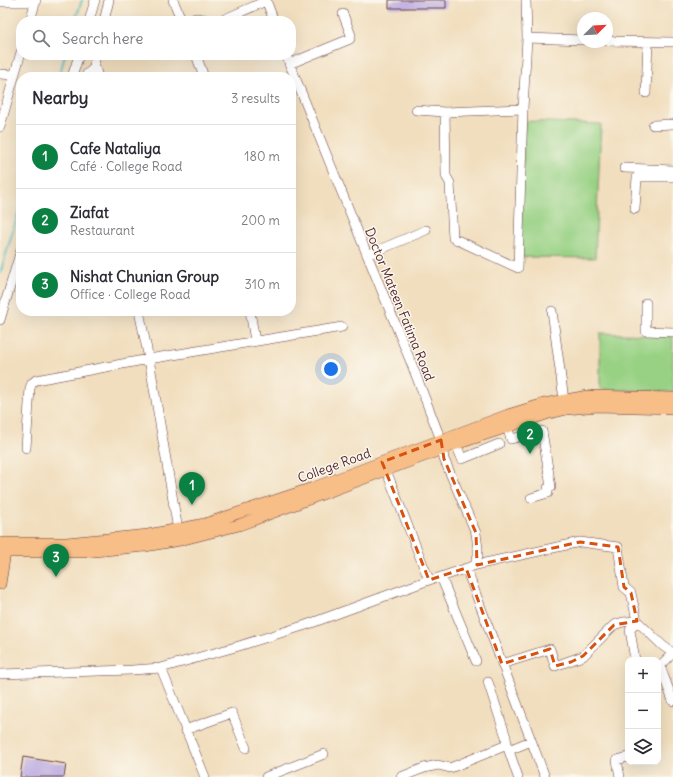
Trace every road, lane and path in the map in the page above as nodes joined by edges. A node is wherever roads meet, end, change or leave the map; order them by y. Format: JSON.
{"nodes":[{"id":1,"x":95,"y":0,"type":"edge"},
{"id":2,"x":109,"y":0,"type":"edge"},
{"id":3,"x":173,"y":0,"type":"edge"},
{"id":4,"x":266,"y":0,"type":"edge"},
{"id":5,"x":526,"y":0,"type":"edge"},
{"id":6,"x":36,"y":1,"type":"edge"},
{"id":7,"x":0,"y":2,"type":"edge"},
{"id":8,"x":342,"y":14,"type":"dead end"},
{"id":9,"x":32,"y":16,"type":"edge"},
{"id":10,"x":90,"y":16,"type":"edge"},
{"id":11,"x":105,"y":16,"type":"edge"},
{"id":12,"x":179,"y":16,"type":"edge"},
{"id":13,"x":231,"y":16,"type":"edge"},
{"id":14,"x":272,"y":16,"type":"edge"},
{"id":15,"x":527,"y":38,"type":"junction"},
{"id":16,"x":577,"y":40,"type":"edge"},
{"id":17,"x":613,"y":41,"type":"edge"},
{"id":18,"x":648,"y":42,"type":"junction"},
{"id":19,"x":673,"y":42,"type":"edge"},
{"id":20,"x":19,"y":60,"type":"edge"},
{"id":21,"x":77,"y":60,"type":"edge"},
{"id":22,"x":95,"y":60,"type":"edge"},
{"id":23,"x":198,"y":60,"type":"edge"},
{"id":24,"x":288,"y":60,"type":"edge"},
{"id":25,"x":289,"y":64,"type":"junction"},
{"id":26,"x":74,"y":72,"type":"edge"},
{"id":27,"x":96,"y":72,"type":"edge"},
{"id":28,"x":202,"y":72,"type":"edge"},
{"id":29,"x":292,"y":72,"type":"edge"},
{"id":30,"x":0,"y":74,"type":"edge"},
{"id":31,"x":14,"y":75,"type":"junction"},
{"id":32,"x":296,"y":81,"type":"edge"},
{"id":33,"x":646,"y":94,"type":"dead end"},
{"id":34,"x":523,"y":109,"type":"junction"},
{"id":35,"x":416,"y":110,"type":"dead end"},
{"id":36,"x":445,"y":112,"type":"junction"},
{"id":37,"x":673,"y":124,"type":"edge"},
{"id":38,"x":653,"y":125,"type":"dead end"},
{"id":39,"x":0,"y":126,"type":"edge"},
{"id":40,"x":624,"y":168,"type":"dead end"},
{"id":41,"x":673,"y":170,"type":"edge"},
{"id":42,"x":673,"y":177,"type":"edge"},
{"id":43,"x":635,"y":209,"type":"dead end"},
{"id":44,"x":426,"y":230,"type":"dead end"},
{"id":45,"x":367,"y":256,"type":"junction"},
{"id":46,"x":16,"y":267,"type":"edge"},
{"id":47,"x":646,"y":303,"type":"dead end"},
{"id":48,"x":552,"y":311,"type":"dead end"},
{"id":49,"x":140,"y":316,"type":"edge"},
{"id":50,"x":251,"y":316,"type":"edge"},
{"id":51,"x":0,"y":320,"type":"edge"},
{"id":52,"x":342,"y":327,"type":"dead end"},
{"id":53,"x":673,"y":332,"type":"edge"},
{"id":54,"x":255,"y":341,"type":"junction"},
{"id":55,"x":149,"y":359,"type":"junction"},
{"id":56,"x":673,"y":398,"type":"edge"},
{"id":57,"x":564,"y":400,"type":"junction"},
{"id":58,"x":673,"y":408,"type":"edge"},
{"id":59,"x":507,"y":427,"type":"junction"},
{"id":60,"x":442,"y":444,"type":"junction"},
{"id":61,"x":456,"y":444,"type":"junction"},
{"id":62,"x":499,"y":444,"type":"dead end"},
{"id":63,"x":26,"y":448,"type":"dead end"},
{"id":64,"x":384,"y":466,"type":"junction"},
{"id":65,"x":531,"y":498,"type":"dead end"},
{"id":66,"x":178,"y":530,"type":"junction"},
{"id":67,"x":3,"y":547,"type":"edge"},
{"id":68,"x":476,"y":565,"type":"junction"},
{"id":69,"x":464,"y":569,"type":"junction"},
{"id":70,"x":446,"y":576,"type":"junction"},
{"id":71,"x":429,"y":580,"type":"junction"},
{"id":72,"x":0,"y":584,"type":"edge"},
{"id":73,"x":637,"y":621,"type":"junction"},
{"id":74,"x":673,"y":653,"type":"edge"},
{"id":75,"x":634,"y":657,"type":"edge"},
{"id":76,"x":476,"y":660,"type":"dead end"},
{"id":77,"x":502,"y":664,"type":"junction"},
{"id":78,"x":161,"y":668,"type":"junction"},
{"id":79,"x":0,"y":674,"type":"edge"},
{"id":80,"x":488,"y":682,"type":"dead end"},
{"id":81,"x":673,"y":701,"type":"edge"},
{"id":82,"x":185,"y":730,"type":"junction"},
{"id":83,"x":517,"y":746,"type":"junction"},
{"id":84,"x":246,"y":748,"type":"dead end"},
{"id":85,"x":324,"y":754,"type":"dead end"},
{"id":86,"x":625,"y":758,"type":"edge"},
{"id":87,"x":205,"y":777,"type":"edge"},
{"id":88,"x":266,"y":777,"type":"edge"},
{"id":89,"x":401,"y":777,"type":"edge"},
{"id":90,"x":518,"y":777,"type":"edge"},
{"id":91,"x":545,"y":777,"type":"edge"},
{"id":92,"x":620,"y":777,"type":"edge"}],
"edges":[{"from":1,"to":10,"type":"street"},
{"from":2,"to":11,"type":"street"},
{"from":3,"to":12,"type":"street"},
{"from":4,"to":13,"type":"street"},
{"from":4,"to":14,"type":"street"},
{"from":5,"to":15,"type":"street"},
{"from":6,"to":7,"type":"street"},
{"from":6,"to":9,"type":"street"},
{"from":8,"to":25,"type":"street"},
{"from":15,"to":16,"type":"street"},
{"from":15,"to":34,"type":"street"},
{"from":17,"to":18,"type":"street"},
{"from":18,"to":19,"type":"street"},
{"from":18,"to":33,"type":"street"},
{"from":20,"to":31,"type":"street"},
{"from":21,"to":26,"type":"street"},
{"from":22,"to":27,"type":"street"},
{"from":23,"to":28,"type":"street"},
{"from":24,"to":25,"type":"street","name":"Doctor Mateen Fatima Road"},
{"from":25,"to":29,"type":"street","name":"Doctor Mateen Fatima Road"},
{"from":30,"to":31,"type":"street"},
{"from":31,"to":39,"type":"street"},
{"from":32,"to":45,"type":"street","name":"Doctor Mateen Fatima Road"},
{"from":34,"to":36,"type":"street"},
{"from":34,"to":36,"type":"street"},
{"from":35,"to":36,"type":"street"},
{"from":37,"to":38,"type":"street"},
{"from":40,"to":41,"type":"street"},
{"from":42,"to":43,"type":"street"},
{"from":44,"to":45,"type":"street"},
{"from":45,"to":60,"type":"street","name":"Doctor Mateen Fatima Road"},
{"from":46,"to":51,"type":"street"},
{"from":47,"to":53,"type":"street"},
{"from":48,"to":57,"type":"street"},
{"from":49,"to":55,"type":"street"},
{"from":50,"to":54,"type":"street"},
{"from":52,"to":54,"type":"street"},
{"from":54,"to":55,"type":"street"},
{"from":55,"to":63,"type":"street"},
{"from":55,"to":66,"type":"street"},
{"from":56,"to":57,"type":"main road","name":"College Road"},
{"from":57,"to":60,"type":"main road","name":"College Road"},
{"from":58,"to":59,"type":"main road","name":"College Road"},
{"from":59,"to":61,"type":"main road","name":"College Road"},
{"from":59,"to":65,"type":"street"},
{"from":60,"to":61,"type":"main road","name":"College Road"},
{"from":60,"to":64,"type":"main road","name":"College Road"},
{"from":60,"to":68,"type":"street","name":"Doctor Mateen Fatima Road"},
{"from":61,"to":62,"type":"street"},
{"from":64,"to":66,"type":"main road","name":"College Road"},
{"from":64,"to":67,"type":"main road","name":"College Road"},
{"from":64,"to":71,"type":"street"},
{"from":66,"to":67,"type":"main road","name":"College Road"},
{"from":67,"to":72,"type":"main road"},
{"from":68,"to":69,"type":"street"},
{"from":68,"to":73,"type":"street"},
{"from":69,"to":70,"type":"street"},
{"from":69,"to":77,"type":"street"},
{"from":70,"to":71,"type":"street"},
{"from":70,"to":76,"type":"street"},
{"from":71,"to":78,"type":"street"},
{"from":73,"to":74,"type":"street"},
{"from":73,"to":75,"type":"street"},
{"from":73,"to":77,"type":"street"},
{"from":74,"to":81,"type":"street"},
{"from":77,"to":83,"type":"street"},
{"from":78,"to":79,"type":"street"},
{"from":78,"to":82,"type":"street"},
{"from":80,"to":83,"type":"street"},
{"from":82,"to":84,"type":"street"},
{"from":82,"to":87,"type":"street"},
{"from":83,"to":89,"type":"street"},
{"from":83,"to":90,"type":"street"},
{"from":83,"to":91,"type":"street"},
{"from":85,"to":88,"type":"street"},
{"from":86,"to":92,"type":"street"}]}
